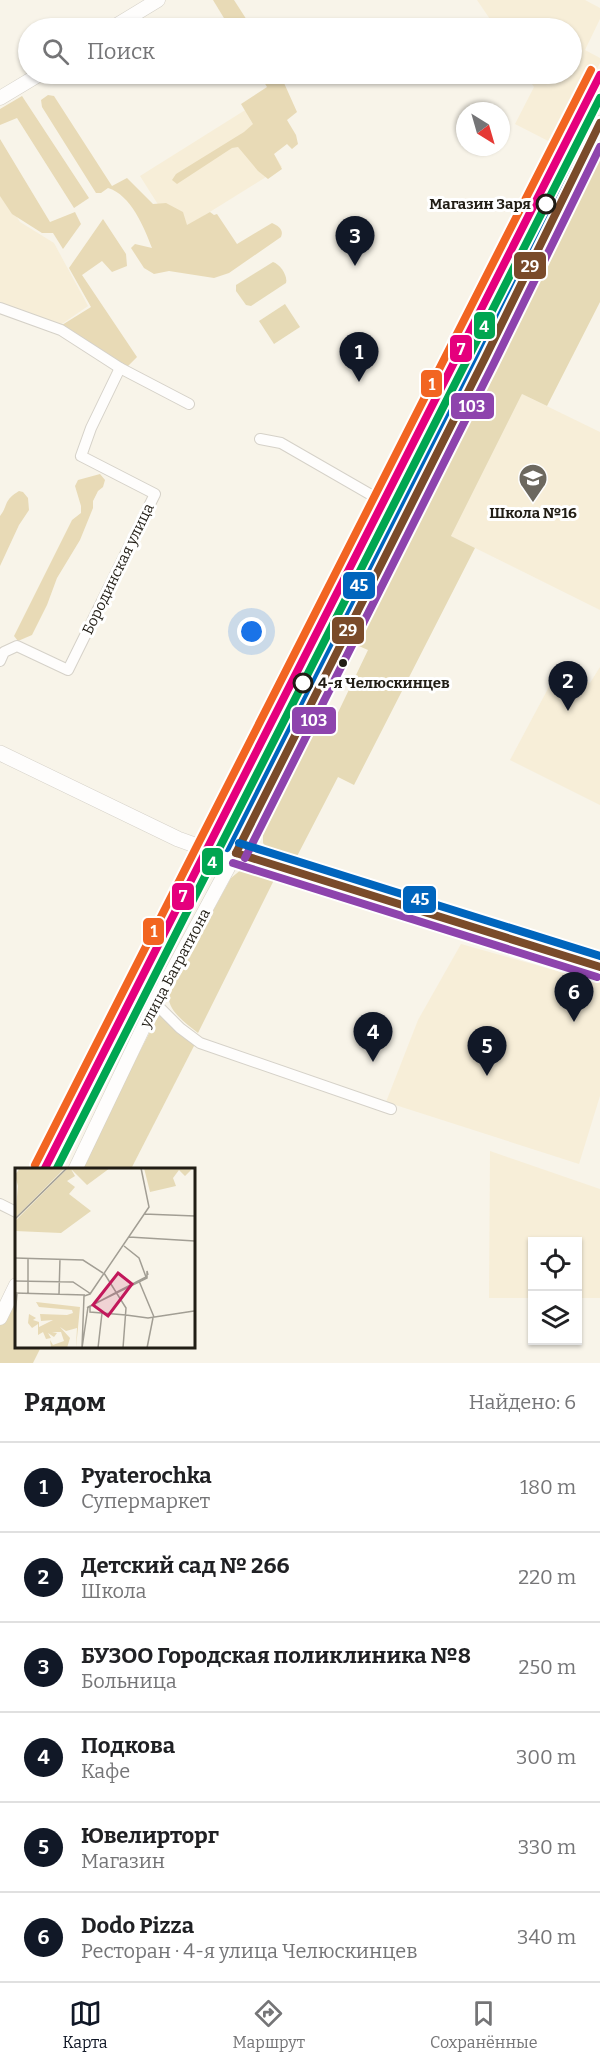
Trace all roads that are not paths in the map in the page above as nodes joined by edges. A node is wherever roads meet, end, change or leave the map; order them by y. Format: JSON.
{"nodes":[{"id":1,"x":158,"y":0,"type":"edge"},
{"id":2,"x":128,"y":18,"type":"edge"},
{"id":3,"x":23,"y":84,"type":"edge"},
{"id":4,"x":0,"y":98,"type":"edge"},
{"id":5,"x":600,"y":123,"type":"edge"},
{"id":6,"x":0,"y":308,"type":"edge"},
{"id":7,"x":120,"y":368,"type":"junction"},
{"id":8,"x":189,"y":404,"type":"dead end"},
{"id":9,"x":260,"y":439,"type":"dead end"},
{"id":10,"x":406,"y":515,"type":"junction"},
{"id":11,"x":0,"y":661,"type":"edge"},
{"id":12,"x":0,"y":753,"type":"edge"},
{"id":13,"x":236,"y":853,"type":"junction"},
{"id":14,"x":600,"y":967,"type":"edge"},
{"id":15,"x":155,"y":1003,"type":"junction"},
{"id":16,"x":391,"y":1109,"type":"dead end"},
{"id":17,"x":76,"y":1168,"type":"edge"},
{"id":18,"x":0,"y":1204,"type":"edge"},
{"id":19,"x":15,"y":1212,"type":"edge"},
{"id":20,"x":15,"y":1287,"type":"edge"},
{"id":21,"x":0,"y":1318,"type":"edge"}],
"edges":[{"from":1,"to":2,"type":"street"},
{"from":3,"to":4,"type":"street"},
{"from":5,"to":10,"type":"main road","name":"улица Багратиона"},
{"from":6,"to":7,"type":"street"},
{"from":7,"to":8,"type":"street"},
{"from":7,"to":11,"type":"street","name":"Бородинская улица"},
{"from":9,"to":10,"type":"street"},
{"from":10,"to":13,"type":"main road","name":"улица Багратиона"},
{"from":12,"to":13,"type":"main road"},
{"from":13,"to":14,"type":"main road"},
{"from":13,"to":15,"type":"street","name":"улица Багратиона"},
{"from":15,"to":16,"type":"street"},
{"from":15,"to":17,"type":"street","name":"улица Багратиона"},
{"from":18,"to":19,"type":"street"},
{"from":20,"to":21,"type":"street"}]}
